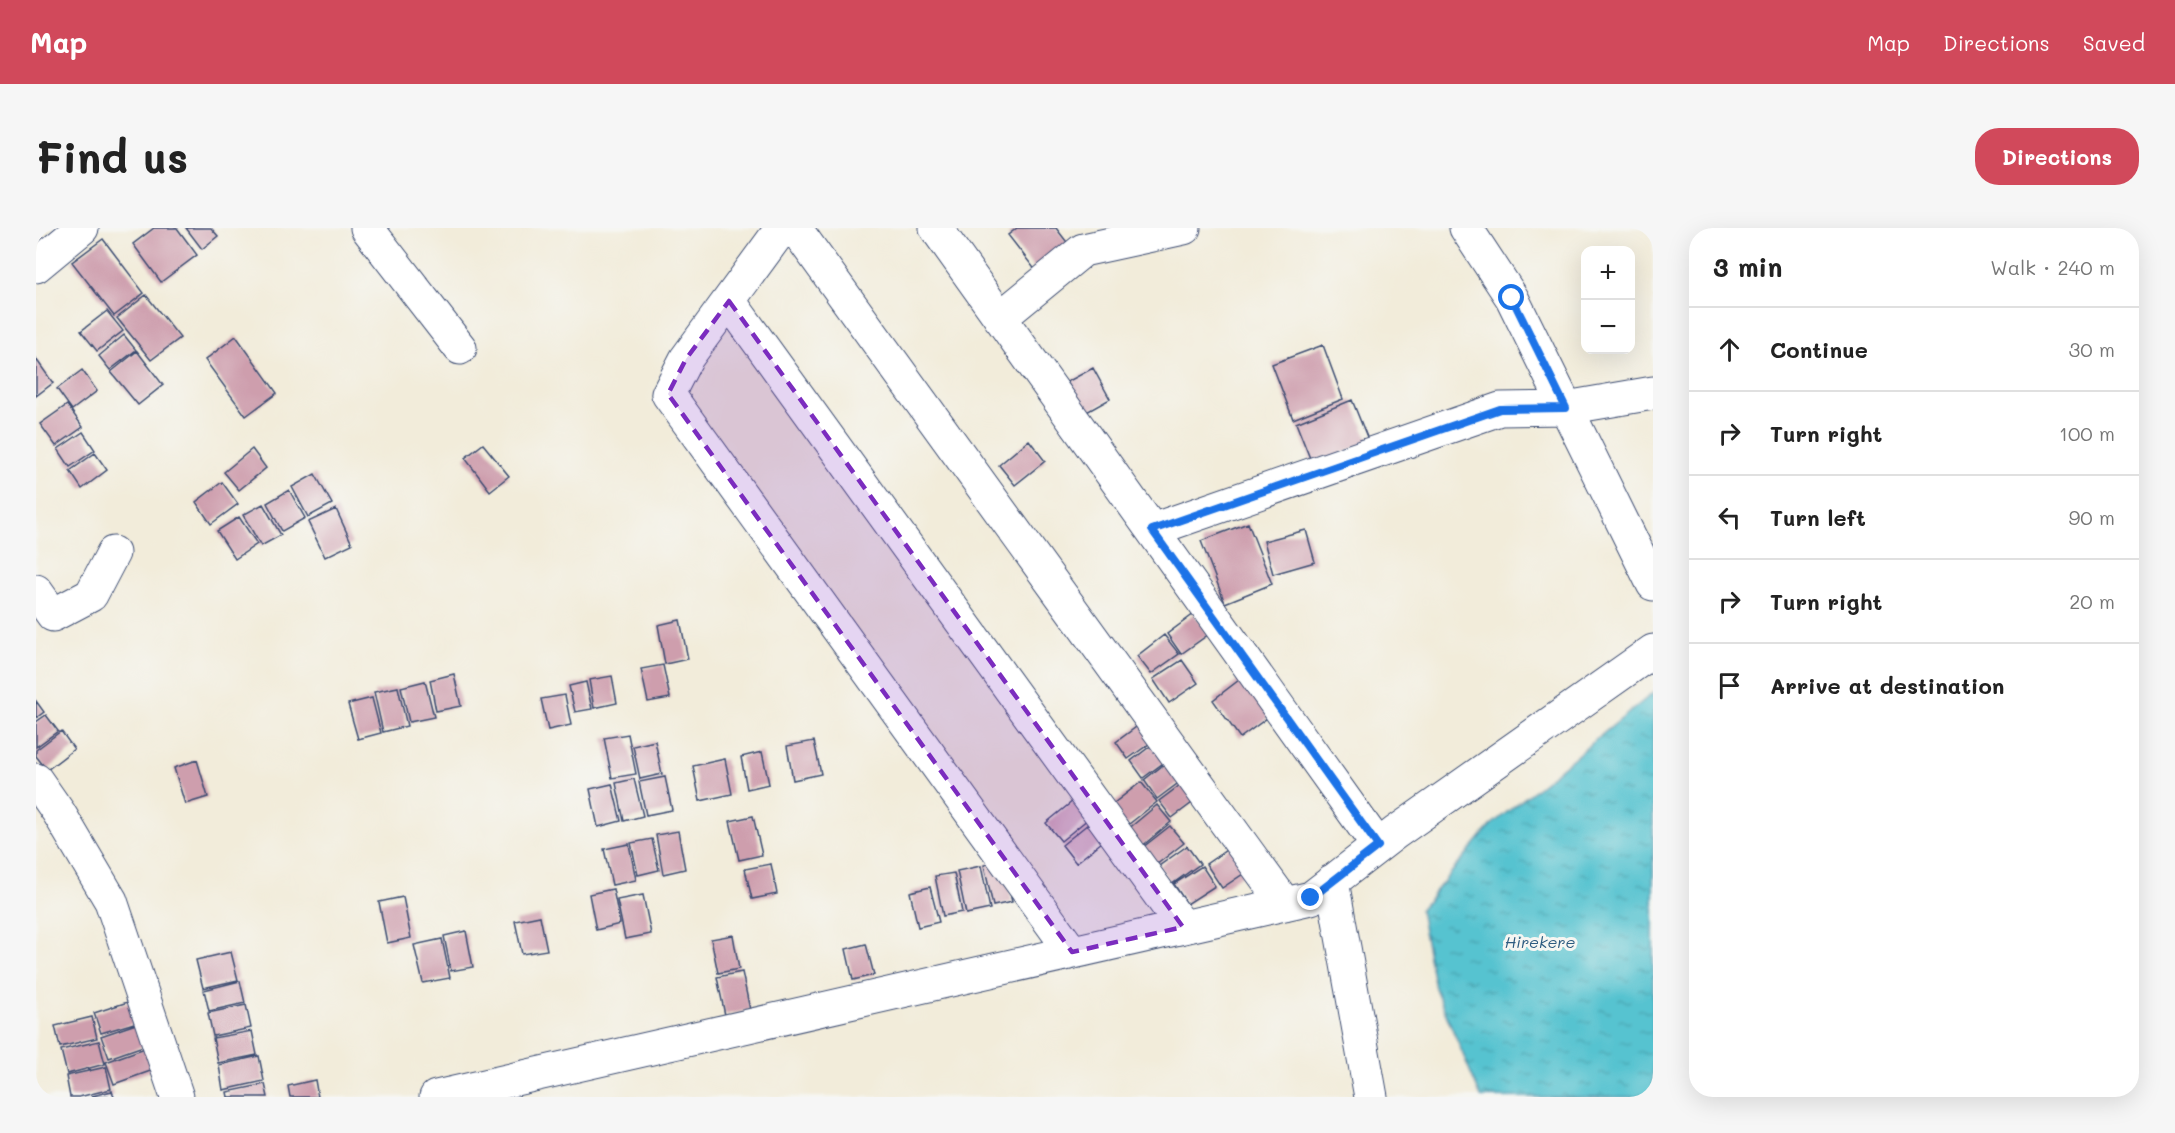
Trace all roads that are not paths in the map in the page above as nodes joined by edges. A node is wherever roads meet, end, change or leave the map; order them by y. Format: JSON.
{"nodes":[{"id":1,"x":82,"y":228,"type":"edge"},
{"id":2,"x":367,"y":228,"type":"edge"},
{"id":3,"x":782,"y":228,"type":"edge"},
{"id":4,"x":795,"y":228,"type":"edge"},
{"id":5,"x":936,"y":228,"type":"edge"},
{"id":6,"x":1184,"y":228,"type":"edge"},
{"id":7,"x":1466,"y":228,"type":"edge"},
{"id":8,"x":1076,"y":239,"type":"edge"},
{"id":9,"x":36,"y":266,"type":"edge"},
{"id":10,"x":729,"y":301,"type":"junction"},
{"id":11,"x":1000,"y":318,"type":"junction"},
{"id":12,"x":460,"y":348,"type":"dead end"},
{"id":13,"x":1653,"y":393,"type":"edge"},
{"id":14,"x":1566,"y":408,"type":"junction"},
{"id":15,"x":1152,"y":530,"type":"junction"},
{"id":16,"x":113,"y":553,"type":"dead end"},
{"id":17,"x":1653,"y":584,"type":"edge"},
{"id":18,"x":36,"y":591,"type":"edge"},
{"id":19,"x":1653,"y":651,"type":"edge"},
{"id":20,"x":36,"y":780,"type":"edge"},
{"id":21,"x":1378,"y":846,"type":"junction"},
{"id":22,"x":1332,"y":881,"type":"junction"},
{"id":23,"x":1286,"y":904,"type":"junction"},
{"id":24,"x":1183,"y":927,"type":"junction"},
{"id":25,"x":1072,"y":952,"type":"junction"},
{"id":26,"x":177,"y":1097,"type":"edge"},
{"id":27,"x":436,"y":1097,"type":"edge"},
{"id":28,"x":1371,"y":1097,"type":"edge"}],
"edges":[{"from":1,"to":9,"type":"street"},
{"from":2,"to":12,"type":"street"},
{"from":3,"to":10,"type":"street"},
{"from":4,"to":23,"type":"street"},
{"from":5,"to":11,"type":"street"},
{"from":6,"to":8,"type":"street"},
{"from":7,"to":14,"type":"street"},
{"from":8,"to":11,"type":"street"},
{"from":10,"to":24,"type":"street"},
{"from":10,"to":25,"type":"street"},
{"from":11,"to":15,"type":"street"},
{"from":13,"to":14,"type":"street"},
{"from":14,"to":15,"type":"street"},
{"from":14,"to":17,"type":"street"},
{"from":15,"to":21,"type":"street"},
{"from":16,"to":18,"type":"street"},
{"from":19,"to":21,"type":"street"},
{"from":20,"to":26,"type":"street"},
{"from":21,"to":22,"type":"street"},
{"from":22,"to":23,"type":"street"},
{"from":22,"to":28,"type":"street"},
{"from":23,"to":24,"type":"street"},
{"from":24,"to":25,"type":"street"},
{"from":25,"to":27,"type":"street"}]}
